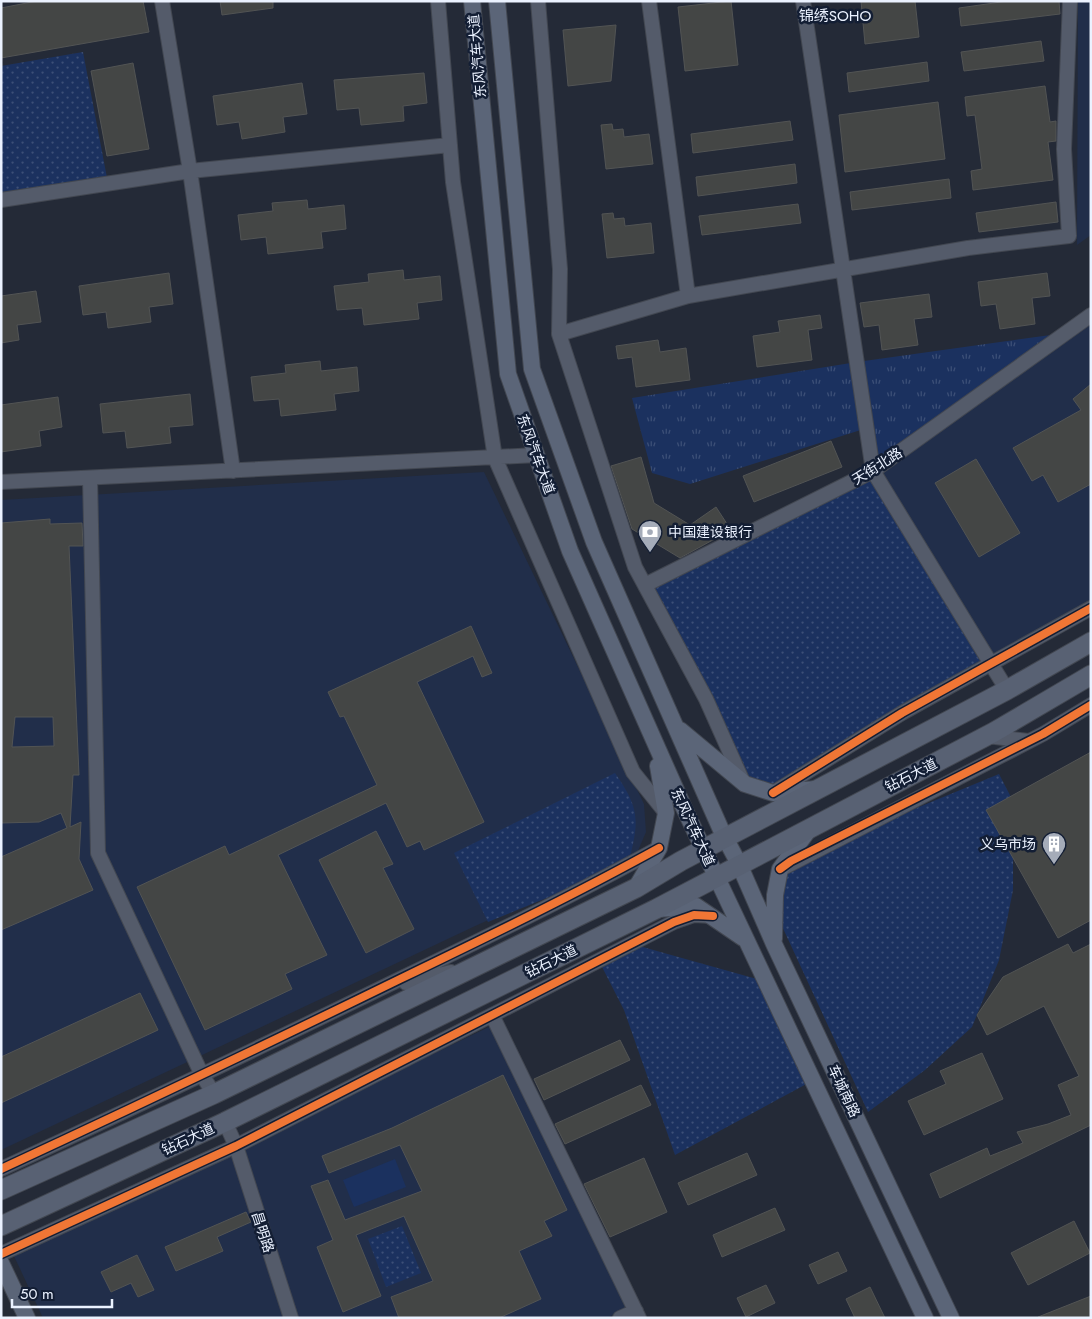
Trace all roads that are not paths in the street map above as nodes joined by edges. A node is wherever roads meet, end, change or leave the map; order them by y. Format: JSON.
{"nodes":[{"id":1,"x":162,"y":1,"type":"edge"},
{"id":2,"x":438,"y":1,"type":"edge"},
{"id":3,"x":472,"y":1,"type":"edge"},
{"id":4,"x":497,"y":1,"type":"edge"},
{"id":5,"x":538,"y":1,"type":"edge"},
{"id":6,"x":649,"y":1,"type":"edge"},
{"id":7,"x":803,"y":1,"type":"edge"},
{"id":8,"x":1070,"y":1,"type":"edge"},
{"id":9,"x":450,"y":145,"type":"junction"},
{"id":10,"x":190,"y":171,"type":"junction"},
{"id":11,"x":1,"y":200,"type":"edge"},
{"id":12,"x":843,"y":269,"type":"junction"},
{"id":13,"x":688,"y":296,"type":"junction"},
{"id":14,"x":1091,"y":315,"type":"edge"},
{"id":15,"x":558,"y":334,"type":"junction"},
{"id":16,"x":537,"y":456,"type":"junction"},
{"id":17,"x":495,"y":458,"type":"junction"},
{"id":18,"x":234,"y":471,"type":"junction"},
{"id":19,"x":873,"y":471,"type":"junction"},
{"id":20,"x":90,"y":478,"type":"junction"},
{"id":21,"x":1,"y":482,"type":"edge"},
{"id":22,"x":645,"y":585,"type":"junction"},
{"id":23,"x":1091,"y":608,"type":"edge"},
{"id":24,"x":1091,"y":642,"type":"edge"},
{"id":25,"x":990,"y":663,"type":"junction"},
{"id":26,"x":1091,"y":675,"type":"edge"},
{"id":27,"x":1007,"y":690,"type":"junction"},
{"id":28,"x":1091,"y":705,"type":"edge"},
{"id":29,"x":675,"y":726,"type":"junction"},
{"id":30,"x":986,"y":736,"type":"junction"},
{"id":31,"x":1028,"y":741,"type":"junction"},
{"id":32,"x":655,"y":742,"type":"junction"},
{"id":33,"x":745,"y":784,"type":"junction"},
{"id":34,"x":821,"y":789,"type":"junction"},
{"id":35,"x":773,"y":793,"type":"junction"},
{"id":36,"x":666,"y":813,"type":"junction"},
{"id":37,"x":811,"y":827,"type":"junction"},
{"id":38,"x":725,"y":838,"type":"junction"},
{"id":39,"x":658,"y":848,"type":"junction"},
{"id":40,"x":703,"y":849,"type":"junction"},
{"id":41,"x":739,"y":864,"type":"junction"},
{"id":42,"x":780,"y":870,"type":"junction"},
{"id":43,"x":716,"y":877,"type":"junction"},
{"id":44,"x":636,"y":888,"type":"junction"},
{"id":45,"x":656,"y":909,"type":"junction"},
{"id":46,"x":713,"y":916,"type":"junction"},
{"id":47,"x":744,"y":939,"type":"junction"},
{"id":48,"x":774,"y":944,"type":"junction"},
{"id":49,"x":476,"y":966,"type":"junction"},
{"id":50,"x":380,"y":989,"type":"junction"},
{"id":51,"x":492,"y":1015,"type":"junction"},
{"id":52,"x":202,"y":1076,"type":"junction"},
{"id":53,"x":214,"y":1094,"type":"junction"},
{"id":54,"x":225,"y":1122,"type":"junction"},
{"id":55,"x":236,"y":1146,"type":"junction"},
{"id":56,"x":1,"y":1169,"type":"edge"},
{"id":57,"x":1,"y":1190,"type":"edge"},
{"id":58,"x":1,"y":1226,"type":"edge"},
{"id":59,"x":1,"y":1254,"type":"edge"},
{"id":60,"x":1,"y":1263,"type":"edge"},
{"id":61,"x":637,"y":1314,"type":"edge"},
{"id":62,"x":27,"y":1318,"type":"edge"},
{"id":63,"x":291,"y":1318,"type":"edge"},
{"id":64,"x":620,"y":1318,"type":"edge"},
{"id":65,"x":925,"y":1318,"type":"edge"},
{"id":66,"x":951,"y":1318,"type":"edge"}],
"edges":[{"from":1,"to":10,"type":"street"},
{"from":2,"to":9,"type":"street"},
{"from":3,"to":16,"type":"main road","name":"东风汽车大道"},
{"from":4,"to":29,"type":"main road","name":"东风汽车大道"},
{"from":5,"to":15,"type":"street"},
{"from":6,"to":13,"type":"street"},
{"from":7,"to":12,"type":"street"},
{"from":8,"to":12,"type":"street"},
{"from":9,"to":10,"type":"street"},
{"from":9,"to":17,"type":"street"},
{"from":10,"to":11,"type":"street"},
{"from":10,"to":18,"type":"street"},
{"from":12,"to":13,"type":"street"},
{"from":12,"to":19,"type":"street"},
{"from":13,"to":15,"type":"street"},
{"from":14,"to":19,"type":"street","name":"天街北路"},
{"from":15,"to":22,"type":"street"},
{"from":16,"to":17,"type":"street"},
{"from":16,"to":32,"type":"main road","name":"东风汽车大道"},
{"from":17,"to":18,"type":"street"},
{"from":17,"to":36,"type":"street"},
{"from":18,"to":20,"type":"street"},
{"from":19,"to":22,"type":"street","name":"天街北路"},
{"from":19,"to":25,"type":"street"},
{"from":20,"to":21,"type":"street"},
{"from":20,"to":52,"type":"street"},
{"from":22,"to":33,"type":"street"},
{"from":23,"to":25,"type":"street"},
{"from":24,"to":27,"type":"highway","name":"钻石大道"},
{"from":25,"to":27,"type":"street"},
{"from":25,"to":35,"type":"street"},
{"from":26,"to":30,"type":"highway","name":"钻石大道"},
{"from":27,"to":34,"type":"highway","name":"钻石大道"},
{"from":28,"to":31,"type":"street"},
{"from":29,"to":33,"type":"main road"},
{"from":29,"to":38,"type":"main road","name":"东风汽车大道"},
{"from":30,"to":31,"type":"street"},
{"from":30,"to":37,"type":"highway","name":"钻石大道"},
{"from":31,"to":42,"type":"street"},
{"from":32,"to":36,"type":"main road"},
{"from":32,"to":40,"type":"main road","name":"东风汽车大道"},
{"from":33,"to":35,"type":"main road"},
{"from":34,"to":35,"type":"main road"},
{"from":34,"to":38,"type":"highway","name":"钻石大道"},
{"from":36,"to":39,"type":"main road"},
{"from":37,"to":41,"type":"highway","name":"钻石大道"},
{"from":37,"to":42,"type":"main road"},
{"from":38,"to":40,"type":"highway","name":"钻石大道"},
{"from":38,"to":41,"type":"main road","name":"东风汽车大道"},
{"from":39,"to":44,"type":"main road"},
{"from":39,"to":50,"type":"street"},
{"from":40,"to":43,"type":"main road","name":"东风汽车大道"},
{"from":40,"to":44,"type":"highway","name":"钻石大道"},
{"from":41,"to":43,"type":"highway","name":"钻石大道"},
{"from":41,"to":48,"type":"main road","name":"车城南路"},
{"from":42,"to":48,"type":"main road"},
{"from":43,"to":45,"type":"highway","name":"钻石大道"},
{"from":43,"to":47,"type":"main road","name":"车城南路"},
{"from":44,"to":49,"type":"highway","name":"钻石大道"},
{"from":45,"to":46,"type":"main road"},
{"from":45,"to":54,"type":"highway","name":"钻石大道"},
{"from":46,"to":47,"type":"main road"},
{"from":46,"to":51,"type":"street"},
{"from":47,"to":65,"type":"main road","name":"车城南路"},
{"from":48,"to":66,"type":"main road","name":"车城南路"},
{"from":49,"to":50,"type":"street"},
{"from":49,"to":53,"type":"highway","name":"钻石大道"},
{"from":50,"to":52,"type":"street"},
{"from":51,"to":55,"type":"street"},
{"from":51,"to":61,"type":"street"},
{"from":52,"to":53,"type":"street"},
{"from":52,"to":56,"type":"street"},
{"from":53,"to":57,"type":"highway","name":"钻石大道"},
{"from":54,"to":55,"type":"street","name":"昌明路"},
{"from":54,"to":58,"type":"highway","name":"钻石大道"},
{"from":55,"to":59,"type":"street"},
{"from":55,"to":63,"type":"street","name":"昌明路"},
{"from":60,"to":62,"type":"main road"},
{"from":61,"to":64,"type":"street"}]}
